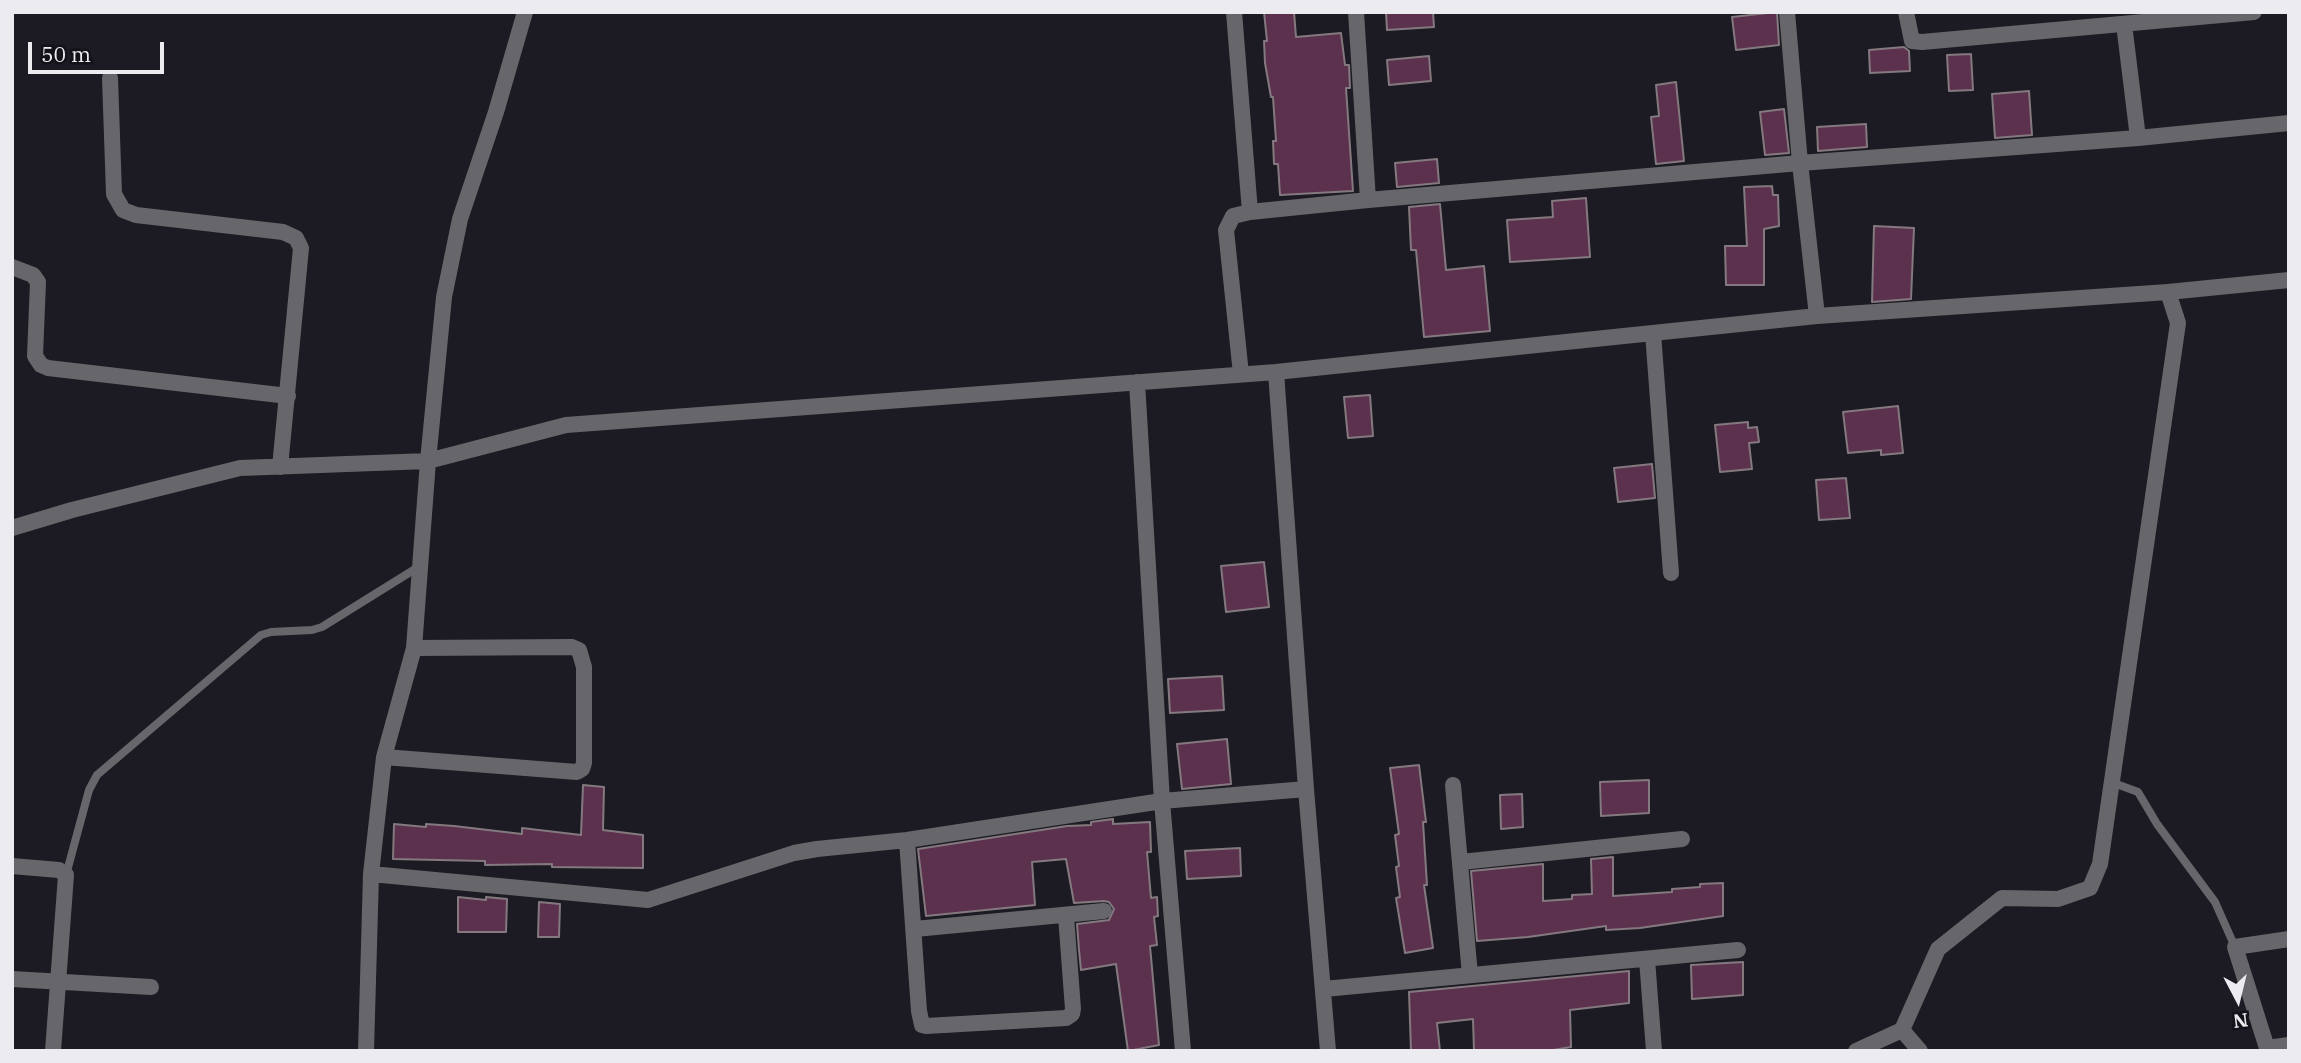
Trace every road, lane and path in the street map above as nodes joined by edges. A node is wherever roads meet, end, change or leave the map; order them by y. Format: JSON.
{"nodes":[{"id":1,"x":525,"y":12,"type":"edge"},
{"id":2,"x":1234,"y":12,"type":"edge"},
{"id":3,"x":1356,"y":12,"type":"edge"},
{"id":4,"x":1787,"y":12,"type":"edge"},
{"id":5,"x":1906,"y":12,"type":"edge"},
{"id":6,"x":2254,"y":12,"type":"edge"},
{"id":7,"x":2124,"y":24,"type":"junction"},
{"id":8,"x":110,"y":78,"type":"dead end"},
{"id":9,"x":2289,"y":123,"type":"edge"},
{"id":10,"x":2138,"y":138,"type":"junction"},
{"id":11,"x":1800,"y":163,"type":"junction"},
{"id":12,"x":1368,"y":200,"type":"junction"},
{"id":13,"x":1250,"y":212,"type":"junction"},
{"id":14,"x":12,"y":267,"type":"edge"},
{"id":15,"x":2289,"y":280,"type":"edge"},
{"id":16,"x":2168,"y":292,"type":"junction"},
{"id":17,"x":1817,"y":316,"type":"junction"},
{"id":18,"x":1653,"y":333,"type":"junction"},
{"id":19,"x":1276,"y":372,"type":"junction"},
{"id":20,"x":1241,"y":374,"type":"junction"},
{"id":21,"x":1137,"y":382,"type":"junction"},
{"id":22,"x":288,"y":396,"type":"junction"},
{"id":23,"x":428,"y":461,"type":"junction"},
{"id":24,"x":281,"y":467,"type":"junction"},
{"id":25,"x":12,"y":528,"type":"edge"},
{"id":26,"x":420,"y":566,"type":"junction"},
{"id":27,"x":1671,"y":573,"type":"dead end"},
{"id":28,"x":414,"y":648,"type":"junction"},
{"id":29,"x":384,"y":757,"type":"junction"},
{"id":30,"x":2112,"y":782,"type":"junction"},
{"id":31,"x":1453,"y":785,"type":"dead end"},
{"id":32,"x":1306,"y":789,"type":"junction"},
{"id":33,"x":1162,"y":801,"type":"junction"},
{"id":34,"x":1682,"y":839,"type":"dead end"},
{"id":35,"x":907,"y":840,"type":"junction"},
{"id":36,"x":1461,"y":862,"type":"junction"},
{"id":37,"x":12,"y":866,"type":"edge"},
{"id":38,"x":371,"y":874,"type":"junction"},
{"id":39,"x":66,"y":875,"type":"junction"},
{"id":40,"x":1104,"y":911,"type":"dead end"},
{"id":41,"x":1066,"y":916,"type":"junction"},
{"id":42,"x":915,"y":929,"type":"junction"},
{"id":43,"x":2289,"y":939,"type":"edge"},
{"id":44,"x":2235,"y":947,"type":"junction"},
{"id":45,"x":1738,"y":950,"type":"dead end"},
{"id":46,"x":1647,"y":960,"type":"junction"},
{"id":47,"x":1470,"y":975,"type":"junction"},
{"id":48,"x":12,"y":979,"type":"edge"},
{"id":49,"x":59,"y":982,"type":"junction"},
{"id":50,"x":151,"y":986,"type":"dead end"},
{"id":51,"x":1324,"y":989,"type":"junction"},
{"id":52,"x":1902,"y":1030,"type":"junction"},
{"id":53,"x":2289,"y":1045,"type":"edge"},
{"id":54,"x":2268,"y":1049,"type":"edge"},
{"id":55,"x":53,"y":1051,"type":"edge"},
{"id":56,"x":366,"y":1051,"type":"edge"},
{"id":57,"x":1183,"y":1051,"type":"edge"},
{"id":58,"x":1328,"y":1051,"type":"edge"},
{"id":59,"x":1654,"y":1051,"type":"edge"},
{"id":60,"x":1856,"y":1051,"type":"edge"},
{"id":61,"x":1920,"y":1051,"type":"edge"}],
"edges":[{"from":1,"to":23,"type":"street"},
{"from":2,"to":13,"type":"street"},
{"from":3,"to":12,"type":"street"},
{"from":4,"to":11,"type":"street"},
{"from":5,"to":7,"type":"street"},
{"from":6,"to":7,"type":"street"},
{"from":7,"to":10,"type":"street"},
{"from":8,"to":22,"type":"street"},
{"from":9,"to":10,"type":"street"},
{"from":10,"to":11,"type":"street"},
{"from":11,"to":12,"type":"street"},
{"from":11,"to":17,"type":"street"},
{"from":12,"to":13,"type":"street"},
{"from":13,"to":20,"type":"street"},
{"from":14,"to":22,"type":"street"},
{"from":15,"to":16,"type":"street"},
{"from":16,"to":17,"type":"street"},
{"from":16,"to":30,"type":"street"},
{"from":17,"to":18,"type":"street"},
{"from":18,"to":19,"type":"street"},
{"from":18,"to":27,"type":"street"},
{"from":19,"to":20,"type":"street"},
{"from":19,"to":32,"type":"street"},
{"from":20,"to":21,"type":"street"},
{"from":21,"to":23,"type":"street"},
{"from":21,"to":33,"type":"street"},
{"from":22,"to":24,"type":"street"},
{"from":23,"to":24,"type":"street"},
{"from":23,"to":26,"type":"street"},
{"from":24,"to":25,"type":"street"},
{"from":26,"to":28,"type":"street"},
{"from":26,"to":39,"type":"lane"},
{"from":28,"to":29,"type":"street"},
{"from":28,"to":29,"type":"street"},
{"from":29,"to":38,"type":"street"},
{"from":30,"to":44,"type":"lane"},
{"from":30,"to":52,"type":"street"},
{"from":31,"to":36,"type":"street"},
{"from":32,"to":33,"type":"street"},
{"from":32,"to":51,"type":"street"},
{"from":33,"to":35,"type":"street"},
{"from":33,"to":57,"type":"street"},
{"from":34,"to":36,"type":"street"},
{"from":35,"to":38,"type":"street"},
{"from":35,"to":42,"type":"street"},
{"from":36,"to":47,"type":"street"},
{"from":37,"to":39,"type":"street"},
{"from":38,"to":56,"type":"street"},
{"from":39,"to":49,"type":"street"},
{"from":40,"to":41,"type":"street"},
{"from":41,"to":42,"type":"street"},
{"from":41,"to":42,"type":"street"},
{"from":43,"to":44,"type":"street"},
{"from":44,"to":54,"type":"street"},
{"from":45,"to":46,"type":"street"},
{"from":46,"to":47,"type":"street"},
{"from":46,"to":59,"type":"street"},
{"from":47,"to":51,"type":"street"},
{"from":48,"to":49,"type":"street"},
{"from":49,"to":50,"type":"street"},
{"from":49,"to":55,"type":"street"},
{"from":51,"to":58,"type":"street"},
{"from":52,"to":60,"type":"street"},
{"from":52,"to":61,"type":"street"},
{"from":53,"to":54,"type":"street"}]}
